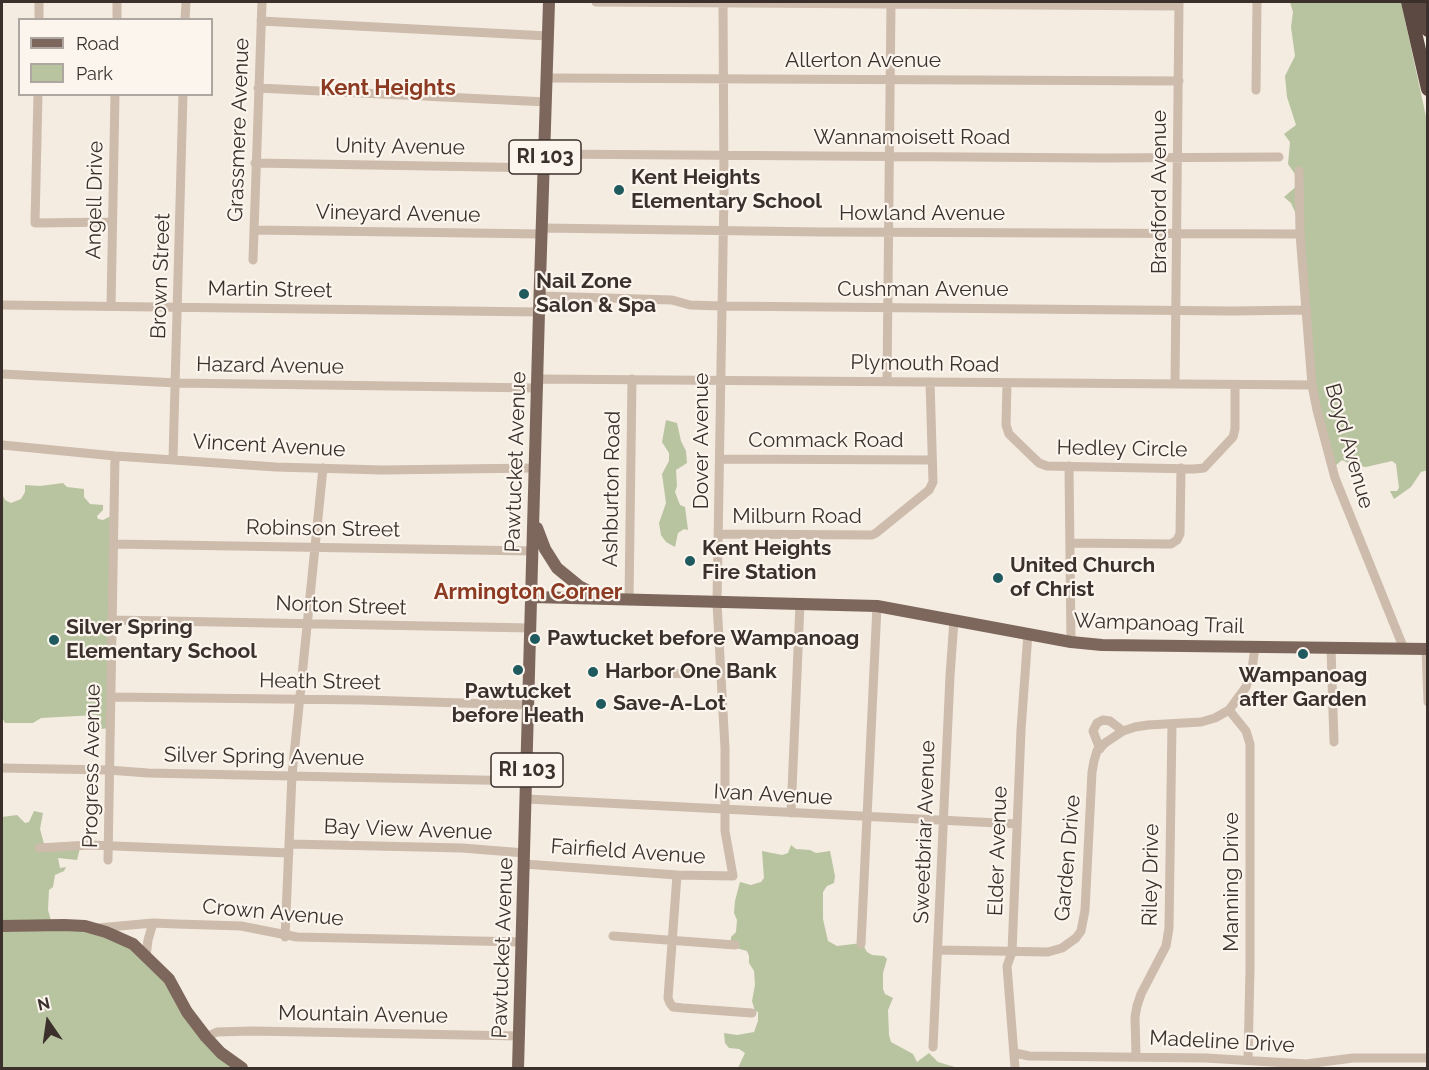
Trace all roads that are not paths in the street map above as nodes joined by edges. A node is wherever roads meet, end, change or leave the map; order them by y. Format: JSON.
{"nodes":[{"id":1,"x":39,"y":2,"type":"edge"},
{"id":2,"x":117,"y":2,"type":"edge"},
{"id":3,"x":186,"y":2,"type":"edge"},
{"id":4,"x":262,"y":2,"type":"edge"},
{"id":5,"x":549,"y":2,"type":"edge"},
{"id":6,"x":596,"y":2,"type":"edge"},
{"id":7,"x":723,"y":2,"type":"edge"},
{"id":8,"x":891,"y":2,"type":"edge"},
{"id":9,"x":1257,"y":2,"type":"edge"},
{"id":10,"x":1407,"y":2,"type":"edge"},
{"id":11,"x":1421,"y":2,"type":"edge"},
{"id":12,"x":1179,"y":4,"type":"edge"},
{"id":13,"x":39,"y":18,"type":"edge"},
{"id":14,"x":117,"y":18,"type":"edge"},
{"id":15,"x":185,"y":18,"type":"edge"},
{"id":16,"x":261,"y":21,"type":"junction"},
{"id":17,"x":1428,"y":30,"type":"edge"},
{"id":18,"x":548,"y":36,"type":"junction"},
{"id":19,"x":548,"y":78,"type":"junction"},
{"id":20,"x":724,"y":78,"type":"junction"},
{"id":21,"x":891,"y":78,"type":"junction"},
{"id":22,"x":1179,"y":81,"type":"junction"},
{"id":23,"x":258,"y":88,"type":"junction"},
{"id":24,"x":1428,"y":89,"type":"edge"},
{"id":25,"x":1256,"y":90,"type":"dead end"},
{"id":26,"x":38,"y":96,"type":"edge"},
{"id":27,"x":115,"y":96,"type":"edge"},
{"id":28,"x":183,"y":96,"type":"edge"},
{"id":29,"x":547,"y":102,"type":"junction"},
{"id":30,"x":545,"y":154,"type":"junction"},
{"id":31,"x":723,"y":155,"type":"junction"},
{"id":32,"x":890,"y":156,"type":"junction"},
{"id":33,"x":1177,"y":157,"type":"junction"},
{"id":34,"x":1279,"y":157,"type":"dead end"},
{"id":35,"x":255,"y":163,"type":"junction"},
{"id":36,"x":544,"y":168,"type":"junction"},
{"id":37,"x":1299,"y":171,"type":"dead end"},
{"id":38,"x":112,"y":222,"type":"junction"},
{"id":39,"x":254,"y":230,"type":"junction"},
{"id":40,"x":543,"y":231,"type":"junction"},
{"id":41,"x":723,"y":231,"type":"junction"},
{"id":42,"x":889,"y":232,"type":"junction"},
{"id":43,"x":1177,"y":234,"type":"junction"},
{"id":44,"x":1300,"y":234,"type":"junction"},
{"id":45,"x":253,"y":260,"type":"dead end"},
{"id":46,"x":540,"y":296,"type":"junction"},
{"id":47,"x":2,"y":305,"type":"edge"},
{"id":48,"x":111,"y":306,"type":"junction"},
{"id":49,"x":178,"y":306,"type":"junction"},
{"id":50,"x":721,"y":306,"type":"junction"},
{"id":51,"x":889,"y":308,"type":"junction"},
{"id":52,"x":1307,"y":310,"type":"junction"},
{"id":53,"x":1177,"y":311,"type":"junction"},
{"id":54,"x":539,"y":312,"type":"junction"},
{"id":55,"x":2,"y":374,"type":"edge"},
{"id":56,"x":632,"y":380,"type":"junction"},
{"id":57,"x":720,"y":380,"type":"junction"},
{"id":58,"x":886,"y":381,"type":"junction"},
{"id":59,"x":930,"y":382,"type":"junction"},
{"id":60,"x":177,"y":383,"type":"junction"},
{"id":61,"x":1007,"y":383,"type":"junction"},
{"id":62,"x":538,"y":384,"type":"junction"},
{"id":63,"x":1175,"y":384,"type":"junction"},
{"id":64,"x":1235,"y":385,"type":"junction"},
{"id":65,"x":1312,"y":386,"type":"junction"},
{"id":66,"x":2,"y":445,"type":"edge"},
{"id":67,"x":116,"y":456,"type":"junction"},
{"id":68,"x":173,"y":459,"type":"junction"},
{"id":69,"x":720,"y":459,"type":"junction"},
{"id":70,"x":931,"y":460,"type":"junction"},
{"id":71,"x":1069,"y":466,"type":"junction"},
{"id":72,"x":323,"y":468,"type":"junction"},
{"id":73,"x":535,"y":468,"type":"junction"},
{"id":74,"x":1181,"y":468,"type":"junction"},
{"id":75,"x":534,"y":519,"type":"junction"},
{"id":76,"x":719,"y":534,"type":"junction"},
{"id":77,"x":1070,"y":543,"type":"junction"},
{"id":78,"x":114,"y":544,"type":"junction"},
{"id":79,"x":314,"y":548,"type":"junction"},
{"id":80,"x":532,"y":551,"type":"junction"},
{"id":81,"x":532,"y":597,"type":"junction"},
{"id":82,"x":606,"y":599,"type":"junction"},
{"id":83,"x":629,"y":600,"type":"junction"},
{"id":84,"x":717,"y":603,"type":"junction"},
{"id":85,"x":800,"y":604,"type":"junction"},
{"id":86,"x":877,"y":606,"type":"junction"},
{"id":87,"x":113,"y":620,"type":"junction"},
{"id":88,"x":954,"y":620,"type":"junction"},
{"id":89,"x":306,"y":622,"type":"junction"},
{"id":90,"x":531,"y":628,"type":"junction"},
{"id":91,"x":1028,"y":633,"type":"junction"},
{"id":92,"x":1071,"y":642,"type":"junction"},
{"id":93,"x":1255,"y":647,"type":"junction"},
{"id":94,"x":1331,"y":648,"type":"junction"},
{"id":95,"x":1404,"y":649,"type":"junction"},
{"id":96,"x":1427,"y":649,"type":"edge"},
{"id":97,"x":640,"y":673,"type":"dead end"},
{"id":98,"x":721,"y":674,"type":"junction"},
{"id":99,"x":111,"y":697,"type":"junction"},
{"id":100,"x":300,"y":698,"type":"junction"},
{"id":101,"x":1428,"y":702,"type":"edge"},
{"id":102,"x":529,"y":705,"type":"junction"},
{"id":103,"x":1229,"y":710,"type":"junction"},
{"id":104,"x":1172,"y":724,"type":"junction"},
{"id":105,"x":1123,"y":732,"type":"junction"},
{"id":106,"x":1334,"y":742,"type":"dead end"},
{"id":107,"x":1100,"y":749,"type":"junction"},
{"id":108,"x":2,"y":768,"type":"edge"},
{"id":109,"x":108,"y":770,"type":"junction"},
{"id":110,"x":292,"y":775,"type":"junction"},
{"id":111,"x":527,"y":781,"type":"junction"},
{"id":112,"x":526,"y":799,"type":"junction"},
{"id":113,"x":725,"y":811,"type":"junction"},
{"id":114,"x":791,"y":813,"type":"junction"},
{"id":115,"x":868,"y":818,"type":"junction"},
{"id":116,"x":943,"y":821,"type":"junction"},
{"id":117,"x":1017,"y":824,"type":"junction"},
{"id":118,"x":108,"y":846,"type":"junction"},
{"id":119,"x":39,"y":848,"type":"dead end"},
{"id":120,"x":289,"y":849,"type":"junction"},
{"id":121,"x":524,"y":859,"type":"junction"},
{"id":122,"x":108,"y":860,"type":"dead end"},
{"id":123,"x":676,"y":875,"type":"junction"},
{"id":124,"x":730,"y":876,"type":"joint"},
{"id":125,"x":153,"y":923,"type":"junction"},
{"id":126,"x":2,"y":926,"type":"edge"},
{"id":127,"x":94,"y":928,"type":"junction"},
{"id":128,"x":285,"y":936,"type":"junction"},
{"id":129,"x":613,"y":936,"type":"dead end"},
{"id":130,"x":672,"y":939,"type":"junction"},
{"id":131,"x":522,"y":942,"type":"junction"},
{"id":132,"x":861,"y":944,"type":"dead end"},
{"id":133,"x":735,"y":945,"type":"dead end"},
{"id":134,"x":939,"y":950,"type":"junction"},
{"id":135,"x":1012,"y":952,"type":"junction"},
{"id":136,"x":146,"y":957,"type":"junction"},
{"id":137,"x":752,"y":1013,"type":"dead end"},
{"id":138,"x":520,"y":1036,"type":"junction"},
{"id":139,"x":206,"y":1037,"type":"junction"},
{"id":140,"x":933,"y":1047,"type":"dead end"},
{"id":141,"x":1015,"y":1053,"type":"junction"},
{"id":142,"x":1136,"y":1056,"type":"junction"},
{"id":143,"x":1428,"y":1058,"type":"edge"},
{"id":144,"x":1248,"y":1060,"type":"junction"},
{"id":145,"x":242,"y":1068,"type":"edge"},
{"id":146,"x":518,"y":1068,"type":"edge"},
{"id":147,"x":1015,"y":1068,"type":"edge"}],
"edges":[{"from":1,"to":13,"type":"street"},
{"from":2,"to":14,"type":"street"},
{"from":3,"to":15,"type":"street"},
{"from":4,"to":16,"type":"street","name":"Grassmere Avenue"},
{"from":5,"to":18,"type":"main road","name":"Pawtucket Avenue","number":"RI 103"},
{"from":6,"to":7,"type":"street"},
{"from":7,"to":8,"type":"street"},
{"from":7,"to":20,"type":"street","name":"Dover Avenue"},
{"from":8,"to":12,"type":"street"},
{"from":8,"to":21,"type":"street"},
{"from":9,"to":25,"type":"street"},
{"from":10,"to":24,"type":"highway"},
{"from":11,"to":17,"type":"highway"},
{"from":12,"to":22,"type":"street","name":"Bradford Avenue"},
{"from":16,"to":18,"type":"street"},
{"from":16,"to":23,"type":"street","name":"Grassmere Avenue"},
{"from":18,"to":19,"type":"main road","name":"Pawtucket Avenue","number":"RI 103"},
{"from":19,"to":20,"type":"street","name":"Allerton Avenue"},
{"from":19,"to":29,"type":"main road","name":"Pawtucket Avenue","number":"RI 103"},
{"from":20,"to":21,"type":"street","name":"Allerton Avenue"},
{"from":20,"to":31,"type":"street","name":"Dover Avenue"},
{"from":21,"to":22,"type":"street","name":"Allerton Avenue"},
{"from":21,"to":32,"type":"street"},
{"from":22,"to":33,"type":"street","name":"Bradford Avenue"},
{"from":23,"to":29,"type":"street"},
{"from":23,"to":35,"type":"street","name":"Grassmere Avenue"},
{"from":26,"to":38,"type":"street"},
{"from":27,"to":38,"type":"street","name":"Angell Drive"},
{"from":28,"to":49,"type":"street","name":"Brown Street"},
{"from":29,"to":30,"type":"main road","name":"Pawtucket Avenue","number":"RI 103"},
{"from":30,"to":31,"type":"street","name":"Wannamoisett Road"},
{"from":30,"to":36,"type":"main road","name":"Pawtucket Avenue","number":"RI 103"},
{"from":31,"to":32,"type":"street","name":"Wannamoisett Road"},
{"from":31,"to":41,"type":"street","name":"Dover Avenue"},
{"from":32,"to":33,"type":"street","name":"Wannamoisett Road"},
{"from":32,"to":42,"type":"street"},
{"from":33,"to":34,"type":"street","name":"Wannamoisett Road"},
{"from":33,"to":43,"type":"street","name":"Bradford Avenue"},
{"from":35,"to":36,"type":"street","name":"Unity Avenue"},
{"from":35,"to":39,"type":"street","name":"Grassmere Avenue"},
{"from":36,"to":40,"type":"main road","name":"Pawtucket Avenue","number":"RI 103"},
{"from":37,"to":44,"type":"street","name":"Boyd Avenue"},
{"from":38,"to":48,"type":"street","name":"Angell Drive"},
{"from":39,"to":40,"type":"street","name":"Vineyard Avenue"},
{"from":39,"to":45,"type":"street","name":"Grassmere Avenue"},
{"from":40,"to":41,"type":"street","name":"Howland Avenue"},
{"from":40,"to":46,"type":"main road","name":"Pawtucket Avenue","number":"RI 103"},
{"from":41,"to":42,"type":"street","name":"Howland Avenue"},
{"from":41,"to":50,"type":"street","name":"Dover Avenue"},
{"from":42,"to":43,"type":"street","name":"Howland Avenue"},
{"from":42,"to":51,"type":"street"},
{"from":43,"to":44,"type":"street","name":"Howland Avenue"},
{"from":43,"to":53,"type":"street","name":"Bradford Avenue"},
{"from":44,"to":52,"type":"street","name":"Boyd Avenue"},
{"from":46,"to":50,"type":"street","name":"Cushman Avenue"},
{"from":46,"to":54,"type":"main road","name":"Pawtucket Avenue","number":"RI 103"},
{"from":47,"to":48,"type":"street","name":"Martin Street"},
{"from":48,"to":49,"type":"street","name":"Martin Street"},
{"from":49,"to":54,"type":"street","name":"Martin Street"},
{"from":49,"to":60,"type":"street","name":"Brown Street"},
{"from":50,"to":51,"type":"street","name":"Cushman Avenue"},
{"from":50,"to":57,"type":"street","name":"Dover Avenue"},
{"from":51,"to":53,"type":"street","name":"Cushman Avenue"},
{"from":51,"to":58,"type":"street"},
{"from":52,"to":53,"type":"street","name":"Cushman Avenue"},
{"from":52,"to":65,"type":"street","name":"Boyd Avenue"},
{"from":53,"to":63,"type":"street","name":"Bradford Avenue"},
{"from":54,"to":62,"type":"main road","name":"Pawtucket Avenue","number":"RI 103"},
{"from":55,"to":60,"type":"street","name":"Hazard Avenue"},
{"from":56,"to":57,"type":"street","name":"Plymouth Road"},
{"from":56,"to":62,"type":"street","name":"Plymouth Road"},
{"from":56,"to":83,"type":"street","name":"Ashburton Road"},
{"from":57,"to":58,"type":"street","name":"Plymouth Road"},
{"from":57,"to":69,"type":"street","name":"Dover Avenue"},
{"from":58,"to":59,"type":"street","name":"Plymouth Road"},
{"from":59,"to":61,"type":"street","name":"Plymouth Road"},
{"from":59,"to":70,"type":"street","name":"Milburn Road"},
{"from":60,"to":62,"type":"street","name":"Hazard Avenue"},
{"from":60,"to":68,"type":"street","name":"Brown Street"},
{"from":61,"to":63,"type":"street","name":"Plymouth Road"},
{"from":61,"to":71,"type":"street","name":"Hedley Circle"},
{"from":62,"to":73,"type":"main road","name":"Pawtucket Avenue","number":"RI 103"},
{"from":63,"to":64,"type":"street","name":"Plymouth Road"},
{"from":64,"to":65,"type":"street","name":"Plymouth Road"},
{"from":64,"to":74,"type":"street","name":"Hedley Circle"},
{"from":65,"to":95,"type":"street","name":"Boyd Avenue"},
{"from":66,"to":67,"type":"street","name":"Vincent Avenue"},
{"from":67,"to":68,"type":"street","name":"Vincent Avenue"},
{"from":67,"to":78,"type":"street","name":"Progress Avenue"},
{"from":68,"to":72,"type":"street","name":"Vincent Avenue"},
{"from":69,"to":70,"type":"street","name":"Commack Road"},
{"from":69,"to":76,"type":"street","name":"Dover Avenue"},
{"from":70,"to":76,"type":"street","name":"Milburn Road"},
{"from":71,"to":74,"type":"street","name":"Hedley Circle"},
{"from":71,"to":77,"type":"street"},
{"from":72,"to":73,"type":"street","name":"Vincent Avenue"},
{"from":72,"to":79,"type":"street"},
{"from":73,"to":75,"type":"main road","name":"Pawtucket Avenue","number":"RI 103"},
{"from":74,"to":77,"type":"street"},
{"from":75,"to":80,"type":"main road","name":"Pawtucket Avenue","number":"RI 103"},
{"from":75,"to":82,"type":"main road"},
{"from":76,"to":84,"type":"street","name":"Dover Avenue"},
{"from":77,"to":92,"type":"street"},
{"from":78,"to":79,"type":"street","name":"Robinson Street"},
{"from":78,"to":87,"type":"street","name":"Progress Avenue"},
{"from":79,"to":80,"type":"street","name":"Robinson Street"},
{"from":79,"to":89,"type":"street"},
{"from":80,"to":81,"type":"main road","name":"Pawtucket Avenue","number":"RI 103"},
{"from":81,"to":82,"type":"main road","name":"Wampanoag Trail"},
{"from":81,"to":90,"type":"main road","name":"Pawtucket Avenue","number":"RI 103"},
{"from":82,"to":83,"type":"main road","name":"Wampanoag Trail"},
{"from":83,"to":84,"type":"main road","name":"Wampanoag Trail"},
{"from":84,"to":85,"type":"main road","name":"Wampanoag Trail"},
{"from":84,"to":98,"type":"street","name":"Dover Avenue"},
{"from":85,"to":86,"type":"main road","name":"Wampanoag Trail"},
{"from":85,"to":114,"type":"street"},
{"from":86,"to":88,"type":"main road","name":"Wampanoag Trail"},
{"from":86,"to":115,"type":"street"},
{"from":87,"to":89,"type":"street","name":"Norton Street"},
{"from":87,"to":99,"type":"street","name":"Progress Avenue"},
{"from":88,"to":91,"type":"main road","name":"Wampanoag Trail"},
{"from":88,"to":116,"type":"street","name":"Sweetbriar Avenue"},
{"from":89,"to":90,"type":"street","name":"Norton Street"},
{"from":89,"to":100,"type":"street"},
{"from":90,"to":102,"type":"main road","name":"Pawtucket Avenue","number":"RI 103"},
{"from":91,"to":92,"type":"main road","name":"Wampanoag Trail"},
{"from":91,"to":117,"type":"street","name":"Elder Avenue"},
{"from":92,"to":93,"type":"main road","name":"Wampanoag Trail"},
{"from":93,"to":94,"type":"main road","name":"Wampanoag Trail"},
{"from":93,"to":103,"type":"street"},
{"from":94,"to":95,"type":"main road","name":"Wampanoag Trail"},
{"from":94,"to":106,"type":"street"},
{"from":95,"to":96,"type":"main road","name":"Wampanoag Trail"},
{"from":96,"to":101,"type":"street"},
{"from":97,"to":98,"type":"street"},
{"from":98,"to":113,"type":"street","name":"Dover Avenue"},
{"from":99,"to":100,"type":"street","name":"Heath Street"},
{"from":99,"to":109,"type":"street","name":"Progress Avenue"},
{"from":100,"to":102,"type":"street","name":"Heath Street"},
{"from":100,"to":110,"type":"street"},
{"from":102,"to":111,"type":"main road","name":"Pawtucket Avenue","number":"RI 103"},
{"from":103,"to":104,"type":"street"},
{"from":103,"to":144,"type":"street","name":"Manning Drive"},
{"from":104,"to":105,"type":"street"},
{"from":104,"to":142,"type":"street","name":"Riley Drive"},
{"from":105,"to":107,"type":"street"},
{"from":105,"to":107,"type":"street","name":"Garden Drive"},
{"from":107,"to":135,"type":"street","name":"Garden Drive"},
{"from":108,"to":109,"type":"street","name":"Silver Spring Avenue"},
{"from":109,"to":110,"type":"street","name":"Silver Spring Avenue"},
{"from":109,"to":118,"type":"street","name":"Progress Avenue"},
{"from":110,"to":111,"type":"street","name":"Silver Spring Avenue"},
{"from":110,"to":120,"type":"street"},
{"from":111,"to":112,"type":"main road","name":"Pawtucket Avenue","number":"RI 103"},
{"from":112,"to":113,"type":"street","name":"Ivan Avenue"},
{"from":112,"to":121,"type":"main road","name":"Pawtucket Avenue","number":"RI 103"},
{"from":113,"to":114,"type":"street","name":"Ivan Avenue"},
{"from":113,"to":124,"type":"street","name":"Dover Avenue"},
{"from":114,"to":115,"type":"street","name":"Ivan Avenue"},
{"from":115,"to":116,"type":"street","name":"Ivan Avenue"},
{"from":115,"to":132,"type":"street"},
{"from":116,"to":117,"type":"street","name":"Ivan Avenue"},
{"from":116,"to":134,"type":"street","name":"Sweetbriar Avenue"},
{"from":117,"to":135,"type":"street","name":"Elder Avenue"},
{"from":118,"to":119,"type":"street","name":"Bay View Avenue"},
{"from":118,"to":120,"type":"street","name":"Bay View Avenue"},
{"from":118,"to":122,"type":"street","name":"Progress Avenue"},
{"from":120,"to":121,"type":"street","name":"Bay View Avenue"},
{"from":120,"to":128,"type":"street"},
{"from":121,"to":123,"type":"street","name":"Fairfield Avenue"},
{"from":121,"to":131,"type":"main road","name":"Pawtucket Avenue","number":"RI 103"},
{"from":123,"to":124,"type":"street","name":"Fairfield Avenue"},
{"from":123,"to":130,"type":"street"},
{"from":125,"to":127,"type":"street","name":"Crown Avenue"},
{"from":125,"to":128,"type":"street","name":"Crown Avenue"},
{"from":125,"to":136,"type":"street"},
{"from":126,"to":127,"type":"main road"},
{"from":127,"to":136,"type":"main road"},
{"from":128,"to":131,"type":"street","name":"Crown Avenue"},
{"from":129,"to":130,"type":"street"},
{"from":130,"to":133,"type":"street"},
{"from":130,"to":137,"type":"street"},
{"from":131,"to":138,"type":"main road","name":"Pawtucket Avenue","number":"RI 103"},
{"from":134,"to":135,"type":"street","name":"Garden Drive"},
{"from":134,"to":140,"type":"street","name":"Sweetbriar Avenue"},
{"from":135,"to":141,"type":"street","name":"Elder Avenue"},
{"from":136,"to":139,"type":"main road"},
{"from":138,"to":139,"type":"street","name":"Mountain Avenue"},
{"from":138,"to":146,"type":"main road","name":"Pawtucket Avenue","number":"RI 103"},
{"from":139,"to":145,"type":"main road"},
{"from":141,"to":142,"type":"street","name":"Madeline Drive"},
{"from":141,"to":147,"type":"street","name":"Elder Avenue"},
{"from":142,"to":144,"type":"street","name":"Madeline Drive"},
{"from":143,"to":144,"type":"street","name":"Madeline Drive"}]}
